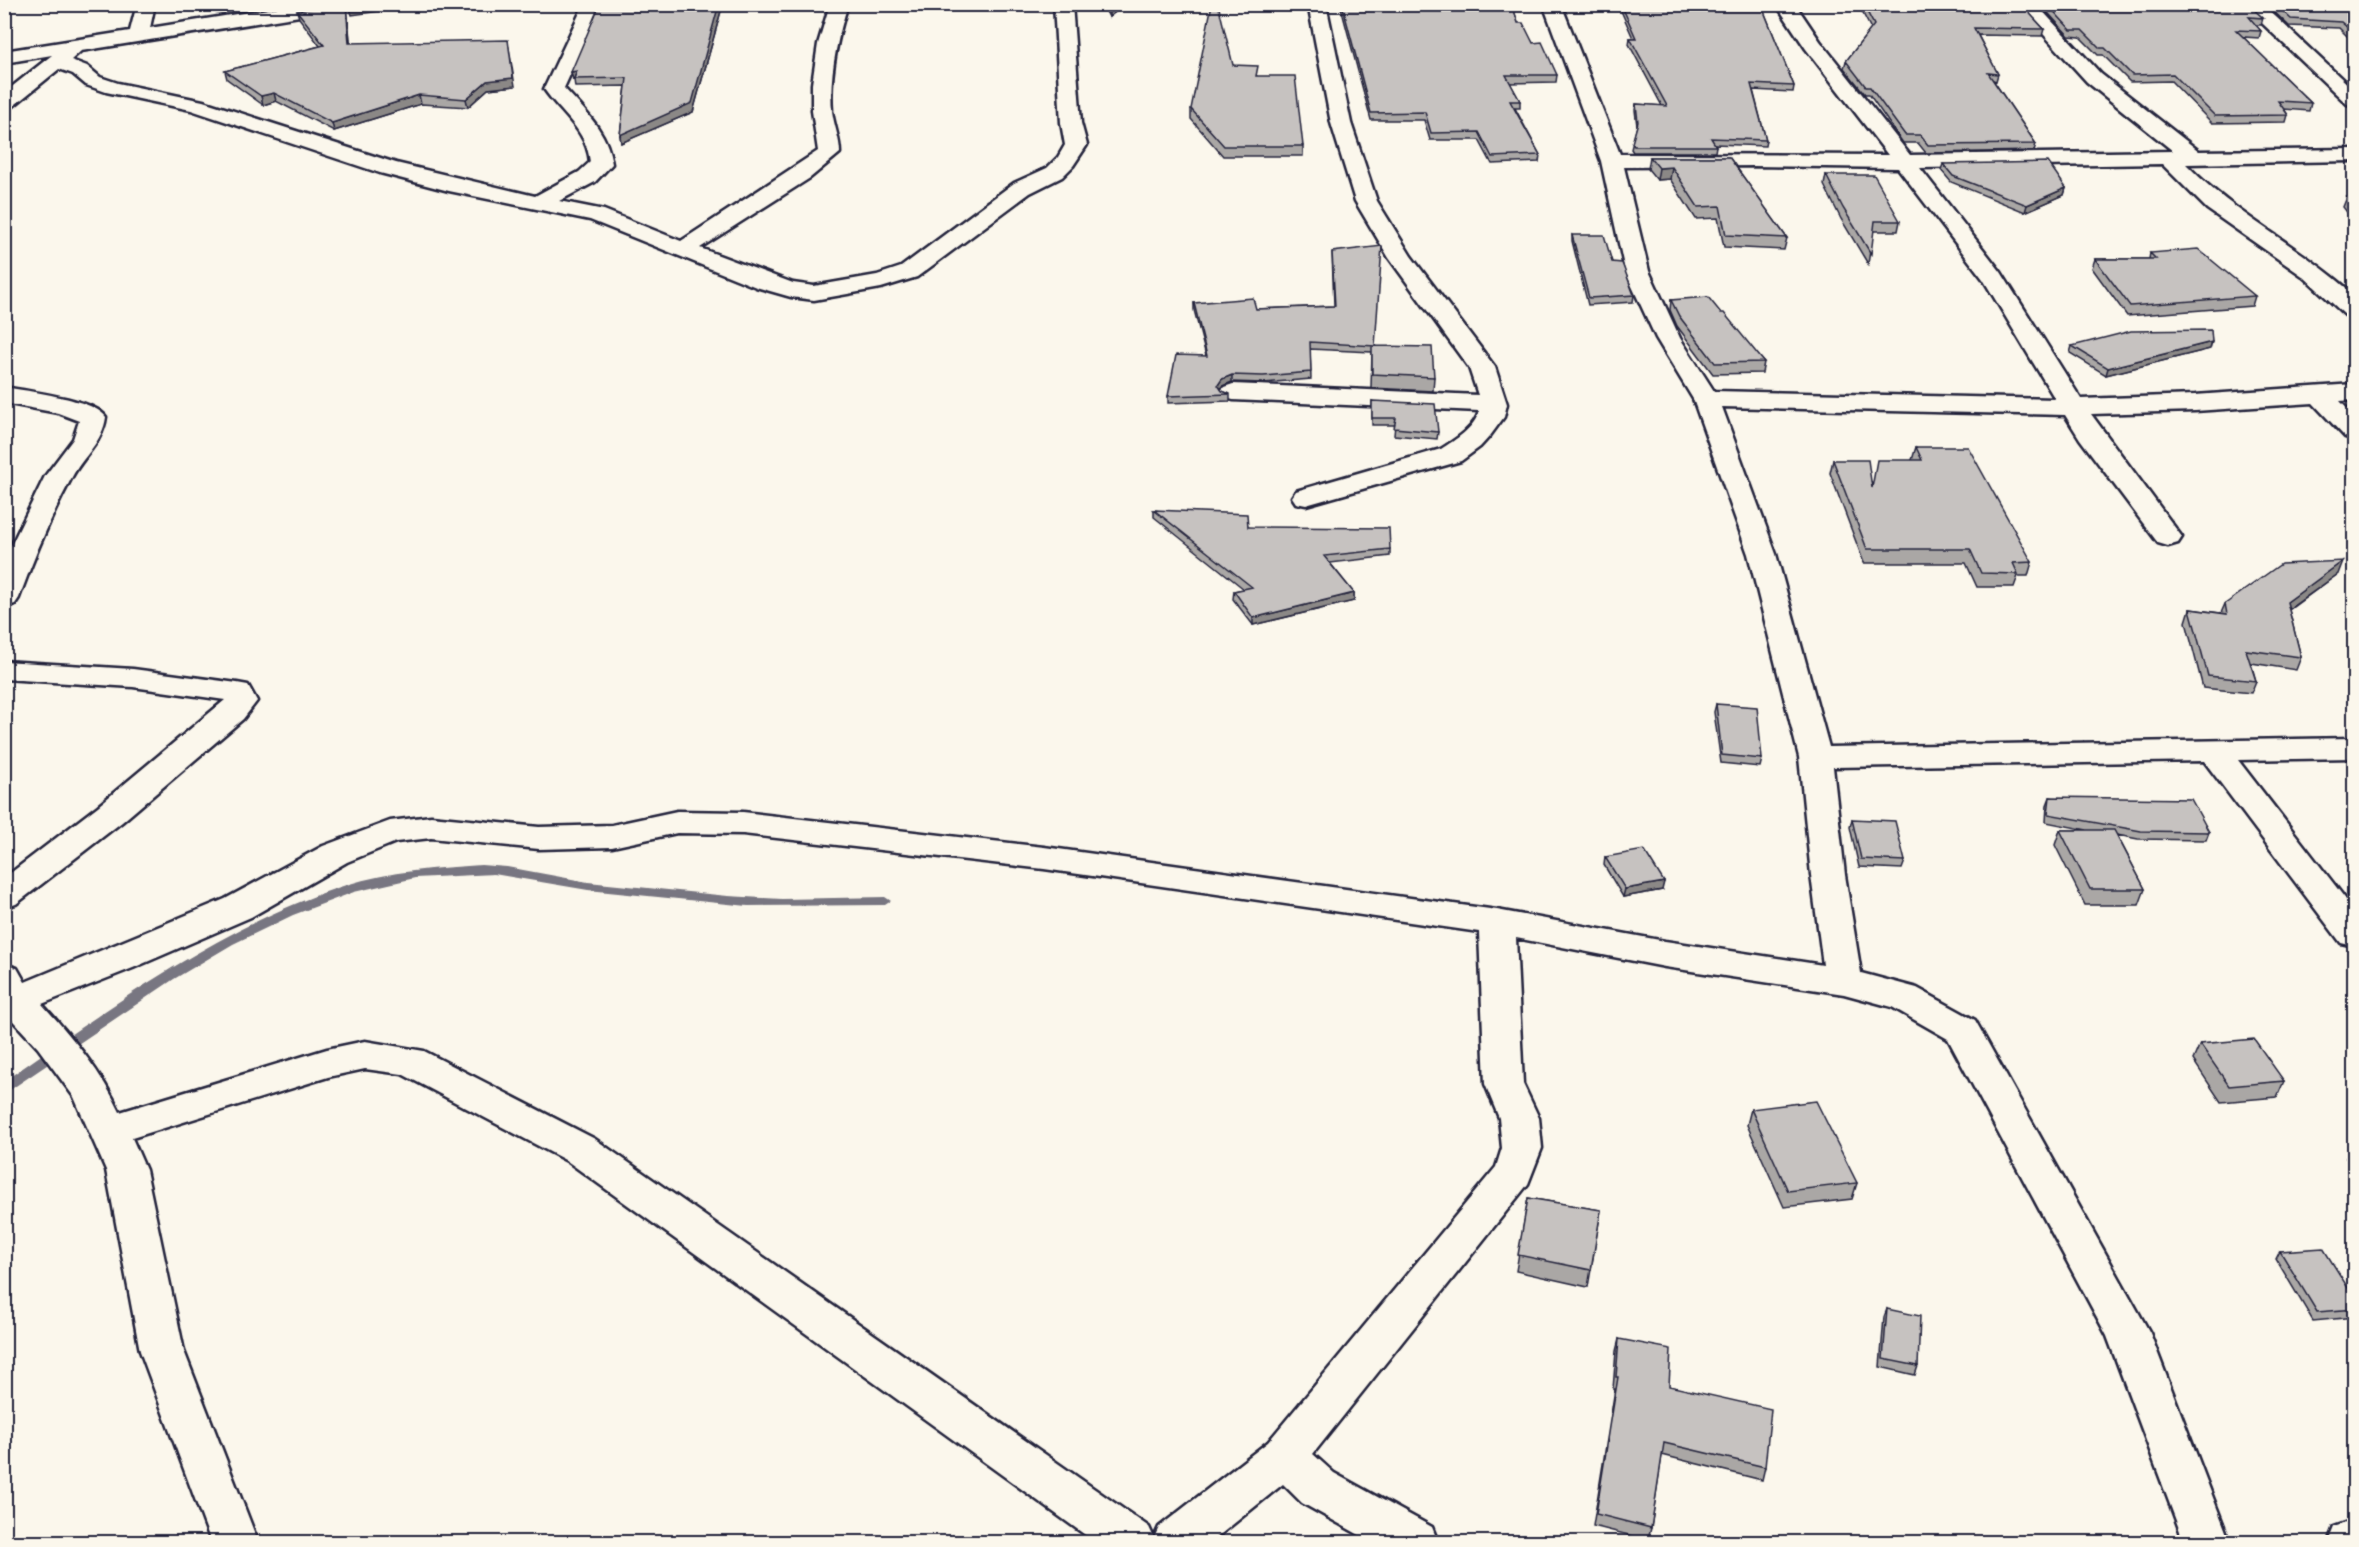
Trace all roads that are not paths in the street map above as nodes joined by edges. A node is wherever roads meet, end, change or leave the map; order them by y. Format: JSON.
{"nodes":[{"id":1,"x":146,"y":4,"type":"edge"},
{"id":2,"x":337,"y":4,"type":"edge"},
{"id":3,"x":593,"y":4,"type":"edge"},
{"id":4,"x":839,"y":4,"type":"edge"},
{"id":5,"x":1063,"y":4,"type":"edge"},
{"id":6,"x":1317,"y":4,"type":"edge"},
{"id":7,"x":1552,"y":4,"type":"edge"},
{"id":8,"x":1785,"y":4,"type":"edge"},
{"id":9,"x":2025,"y":4,"type":"edge"},
{"id":10,"x":2251,"y":4,"type":"edge"},
{"id":11,"x":139,"y":34,"type":"junction"},
{"id":12,"x":75,"y":47,"type":"junction"},
{"id":13,"x":4,"y":57,"type":"edge"},
{"id":14,"x":57,"y":61,"type":"junction"},
{"id":15,"x":2355,"y":100,"type":"edge"},
{"id":16,"x":4,"y":104,"type":"edge"},
{"id":17,"x":2355,"y":155,"type":"edge"},
{"id":18,"x":2193,"y":157,"type":"junction"},
{"id":19,"x":2168,"y":158,"type":"junction"},
{"id":20,"x":1612,"y":161,"type":"junction"},
{"id":21,"x":1906,"y":162,"type":"junction"},
{"id":22,"x":538,"y":203,"type":"junction"},
{"id":23,"x":682,"y":250,"type":"junction"},
{"id":24,"x":2355,"y":310,"type":"edge"},
{"id":25,"x":1233,"y":392,"type":"dead end"},
{"id":26,"x":2355,"y":392,"type":"edge"},
{"id":27,"x":4,"y":395,"type":"edge"},
{"id":28,"x":2320,"y":395,"type":"junction"},
{"id":29,"x":1706,"y":399,"type":"junction"},
{"id":30,"x":1494,"y":404,"type":"junction"},
{"id":31,"x":2073,"y":406,"type":"junction"},
{"id":32,"x":2355,"y":431,"type":"edge"},
{"id":33,"x":1306,"y":497,"type":"dead end"},
{"id":34,"x":2168,"y":537,"type":"dead end"},
{"id":35,"x":4,"y":598,"type":"edge"},
{"id":36,"x":4,"y":670,"type":"edge"},
{"id":37,"x":2355,"y":748,"type":"edge"},
{"id":38,"x":2213,"y":750,"type":"junction"},
{"id":39,"x":1815,"y":758,"type":"junction"},
{"id":40,"x":4,"y":896,"type":"edge"},
{"id":41,"x":1497,"y":922,"type":"junction"},
{"id":42,"x":2355,"y":934,"type":"edge"},
{"id":43,"x":1844,"y":981,"type":"junction"},
{"id":44,"x":10,"y":988,"type":"edge"},
{"id":45,"x":109,"y":1130,"type":"junction"},
{"id":46,"x":1284,"y":1456,"type":"junction"},
{"id":47,"x":234,"y":1542,"type":"edge"},
{"id":48,"x":1132,"y":1542,"type":"edge"},
{"id":49,"x":1176,"y":1542,"type":"edge"},
{"id":50,"x":1415,"y":1542,"type":"edge"},
{"id":51,"x":2207,"y":1542,"type":"edge"}],
"edges":[{"from":1,"to":11,"type":"street"},
{"from":2,"to":11,"type":"street"},
{"from":3,"to":22,"type":"street"},
{"from":4,"to":23,"type":"street"},
{"from":5,"to":23,"type":"street"},
{"from":6,"to":30,"type":"street"},
{"from":7,"to":20,"type":"street"},
{"from":8,"to":21,"type":"street"},
{"from":9,"to":18,"type":"street"},
{"from":10,"to":15,"type":"street"},
{"from":11,"to":12,"type":"street"},
{"from":12,"to":13,"type":"street"},
{"from":12,"to":14,"type":"street"},
{"from":14,"to":16,"type":"street"},
{"from":14,"to":22,"type":"street"},
{"from":17,"to":18,"type":"street"},
{"from":18,"to":19,"type":"street"},
{"from":19,"to":21,"type":"street"},
{"from":19,"to":24,"type":"street"},
{"from":20,"to":21,"type":"street"},
{"from":20,"to":29,"type":"street"},
{"from":21,"to":31,"type":"street"},
{"from":22,"to":23,"type":"street"},
{"from":25,"to":30,"type":"street"},
{"from":26,"to":28,"type":"street"},
{"from":27,"to":35,"type":"street"},
{"from":28,"to":31,"type":"street"},
{"from":28,"to":32,"type":"street"},
{"from":29,"to":31,"type":"street"},
{"from":29,"to":39,"type":"street"},
{"from":30,"to":33,"type":"street"},
{"from":31,"to":34,"type":"street"},
{"from":36,"to":40,"type":"street"},
{"from":37,"to":38,"type":"street"},
{"from":38,"to":39,"type":"street"},
{"from":38,"to":42,"type":"street"},
{"from":39,"to":43,"type":"street"},
{"from":41,"to":43,"type":"street"},
{"from":41,"to":44,"type":"street"},
{"from":41,"to":46,"type":"street"},
{"from":43,"to":51,"type":"street"},
{"from":44,"to":45,"type":"street"},
{"from":45,"to":47,"type":"street"},
{"from":45,"to":48,"type":"street"},
{"from":46,"to":49,"type":"street"},
{"from":46,"to":50,"type":"street"}]}
